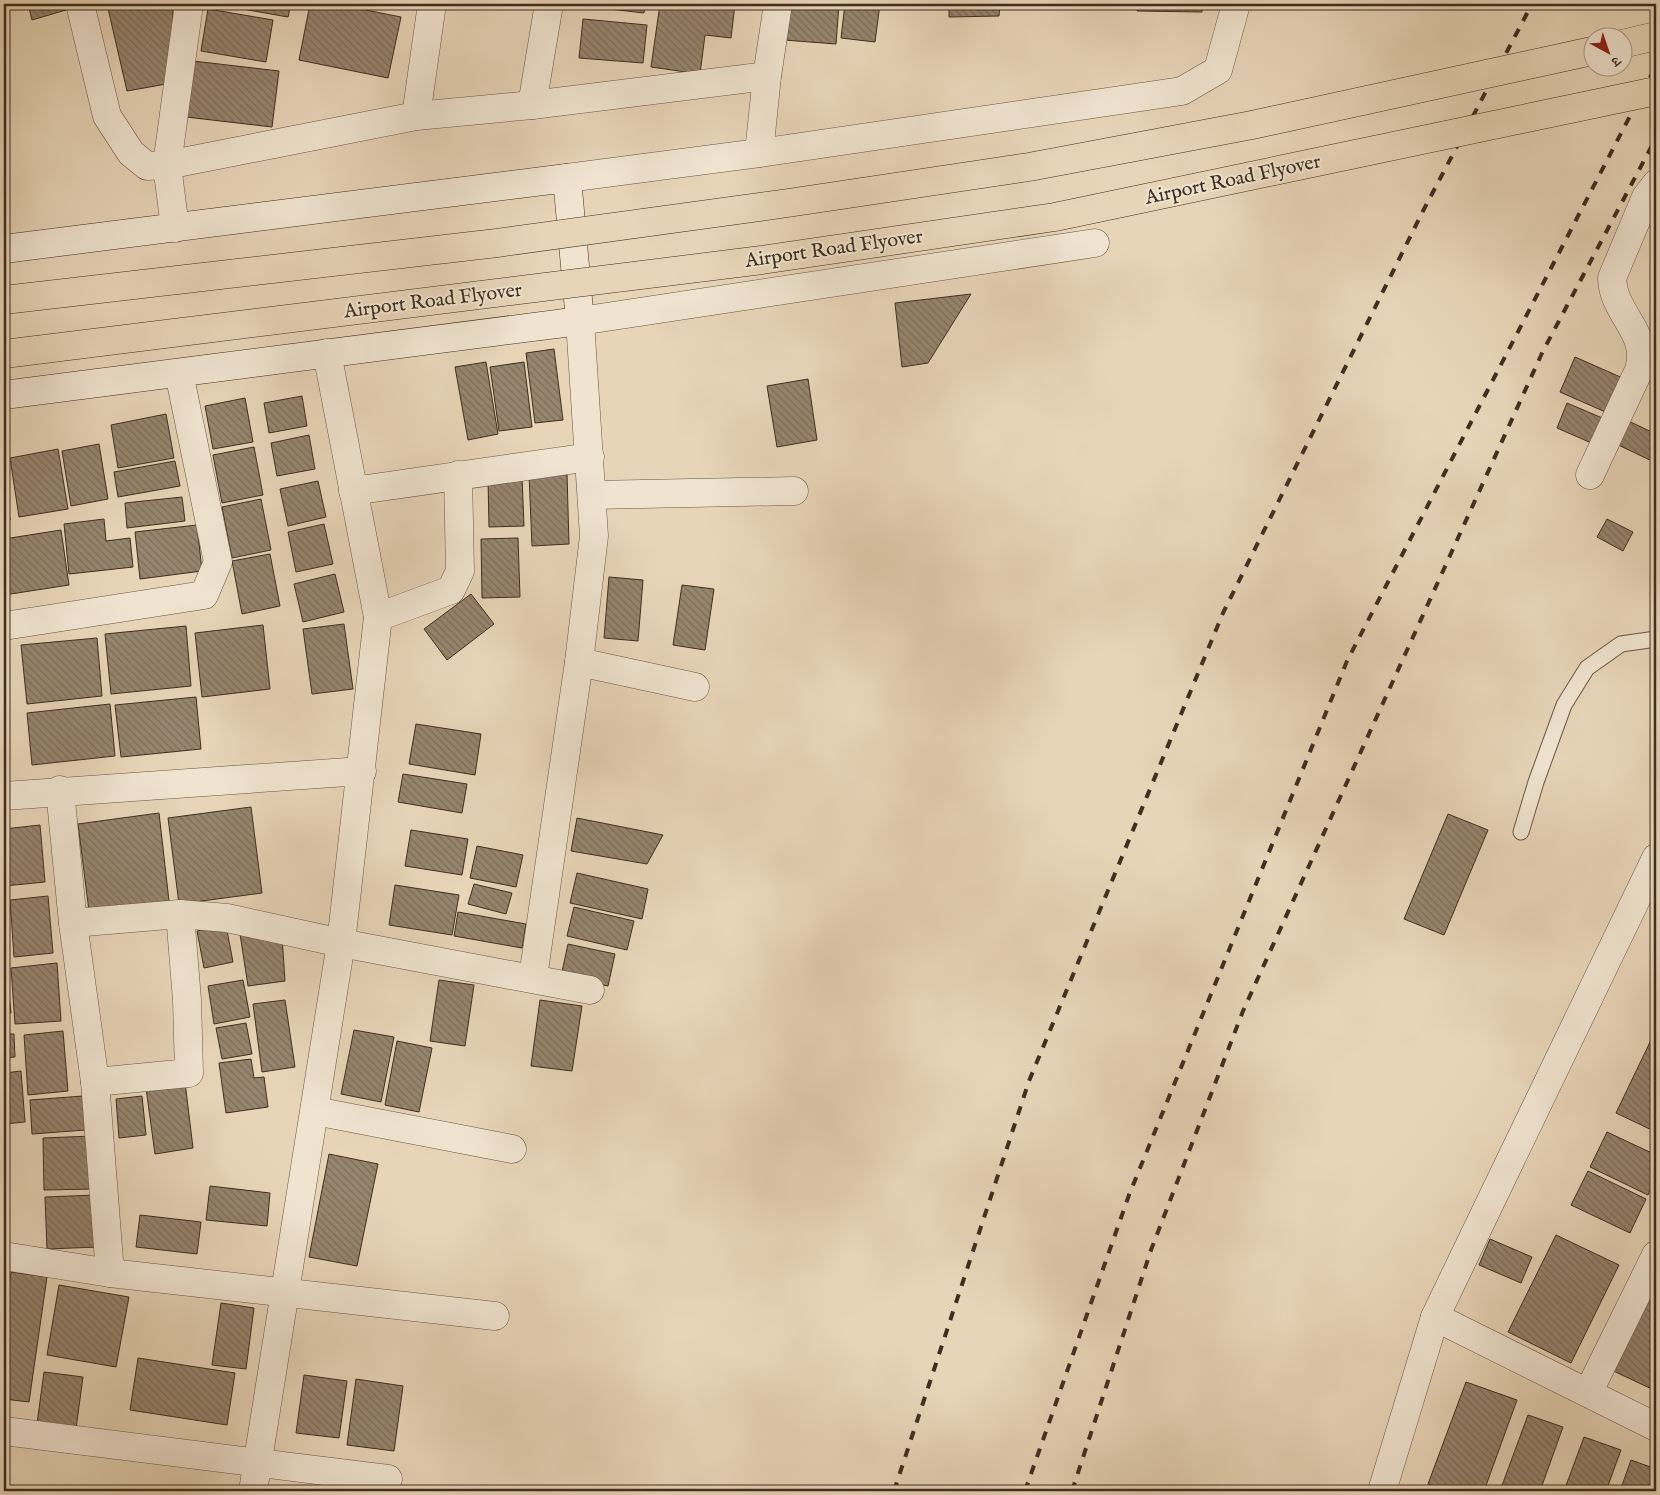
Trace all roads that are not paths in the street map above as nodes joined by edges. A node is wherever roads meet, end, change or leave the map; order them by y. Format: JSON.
{"nodes":[{"id":1,"x":80,"y":4,"type":"edge"},
{"id":2,"x":189,"y":4,"type":"edge"},
{"id":3,"x":432,"y":4,"type":"edge"},
{"id":4,"x":549,"y":4,"type":"edge"},
{"id":5,"x":778,"y":4,"type":"edge"},
{"id":6,"x":1236,"y":4,"type":"edge"},
{"id":7,"x":1656,"y":36,"type":"edge"},
{"id":8,"x":1632,"y":42,"type":"edge"},
{"id":9,"x":1582,"y":53,"type":"edge"},
{"id":10,"x":767,"y":76,"type":"junction"},
{"id":11,"x":1656,"y":91,"type":"edge"},
{"id":12,"x":532,"y":105,"type":"junction"},
{"id":13,"x":416,"y":116,"type":"junction"},
{"id":14,"x":759,"y":153,"type":"junction"},
{"id":15,"x":167,"y":166,"type":"junction"},
{"id":16,"x":567,"y":178,"type":"junction"},
{"id":17,"x":1656,"y":184,"type":"edge"},
{"id":18,"x":175,"y":228,"type":"junction"},
{"id":19,"x":1095,"y":243,"type":"dead end"},
{"id":20,"x":4,"y":249,"type":"edge"},
{"id":21,"x":4,"y":300,"type":"edge"},
{"id":22,"x":580,"y":322,"type":"junction"},
{"id":23,"x":327,"y":353,"type":"junction"},
{"id":24,"x":4,"y":354,"type":"edge"},
{"id":25,"x":179,"y":372,"type":"junction"},
{"id":26,"x":4,"y":394,"type":"edge"},
{"id":27,"x":590,"y":457,"type":"junction"},
{"id":28,"x":1590,"y":475,"type":"dead end"},
{"id":29,"x":458,"y":476,"type":"junction"},
{"id":30,"x":353,"y":491,"type":"junction"},
{"id":31,"x":794,"y":491,"type":"dead end"},
{"id":32,"x":592,"y":494,"type":"junction"},
{"id":33,"x":378,"y":616,"type":"junction"},
{"id":34,"x":4,"y":626,"type":"edge"},
{"id":35,"x":1656,"y":639,"type":"edge"},
{"id":36,"x":579,"y":662,"type":"junction"},
{"id":37,"x":695,"y":687,"type":"dead end"},
{"id":38,"x":362,"y":771,"type":"junction"},
{"id":39,"x":60,"y":790,"type":"junction"},
{"id":40,"x":4,"y":796,"type":"edge"},
{"id":41,"x":1521,"y":832,"type":"dead end"},
{"id":42,"x":1656,"y":858,"type":"edge"},
{"id":43,"x":180,"y":914,"type":"junction"},
{"id":44,"x":73,"y":923,"type":"junction"},
{"id":45,"x":341,"y":943,"type":"junction"},
{"id":46,"x":532,"y":977,"type":"junction"},
{"id":47,"x":590,"y":990,"type":"dead end"},
{"id":48,"x":95,"y":1082,"type":"junction"},
{"id":49,"x":314,"y":1111,"type":"junction"},
{"id":50,"x":512,"y":1149,"type":"dead end"},
{"id":51,"x":1656,"y":1255,"type":"edge"},
{"id":52,"x":4,"y":1256,"type":"edge"},
{"id":53,"x":110,"y":1273,"type":"junction"},
{"id":54,"x":285,"y":1294,"type":"junction"},
{"id":55,"x":495,"y":1316,"type":"dead end"},
{"id":56,"x":1435,"y":1317,"type":"junction"},
{"id":57,"x":1588,"y":1393,"type":"junction"},
{"id":58,"x":1656,"y":1426,"type":"edge"},
{"id":59,"x":4,"y":1430,"type":"edge"},
{"id":60,"x":257,"y":1462,"type":"junction"},
{"id":61,"x":388,"y":1479,"type":"dead end"},
{"id":62,"x":1387,"y":1490,"type":"edge"},
{"id":63,"x":253,"y":1491,"type":"edge"}],
"edges":[{"from":1,"to":15,"type":"street"},
{"from":2,"to":15,"type":"street"},
{"from":3,"to":13,"type":"street"},
{"from":4,"to":12,"type":"street"},
{"from":5,"to":10,"type":"street"},
{"from":6,"to":14,"type":"street"},
{"from":7,"to":8,"type":"main road"},
{"from":9,"to":21,"type":"main road","bridge":true},
{"from":10,"to":12,"type":"street"},
{"from":10,"to":14,"type":"street"},
{"from":11,"to":24,"type":"main road","name":"Airport Road Flyover","bridge":true},
{"from":12,"to":13,"type":"street"},
{"from":13,"to":15,"type":"street"},
{"from":14,"to":16,"type":"street"},
{"from":15,"to":18,"type":"street"},
{"from":16,"to":18,"type":"street"},
{"from":16,"to":22,"type":"street"},
{"from":17,"to":28,"type":"street"},
{"from":18,"to":20,"type":"street"},
{"from":19,"to":22,"type":"street"},
{"from":22,"to":23,"type":"street"},
{"from":22,"to":27,"type":"street"},
{"from":23,"to":25,"type":"street"},
{"from":23,"to":30,"type":"street"},
{"from":25,"to":26,"type":"street"},
{"from":25,"to":34,"type":"street"},
{"from":27,"to":29,"type":"street"},
{"from":27,"to":32,"type":"street"},
{"from":29,"to":30,"type":"street"},
{"from":29,"to":33,"type":"street"},
{"from":30,"to":33,"type":"street"},
{"from":31,"to":32,"type":"street"},
{"from":32,"to":36,"type":"street"},
{"from":33,"to":38,"type":"street"},
{"from":35,"to":41,"type":"lane"},
{"from":36,"to":37,"type":"street"},
{"from":36,"to":46,"type":"street"},
{"from":38,"to":39,"type":"street"},
{"from":38,"to":45,"type":"street"},
{"from":39,"to":40,"type":"street"},
{"from":39,"to":44,"type":"street"},
{"from":42,"to":56,"type":"street"},
{"from":43,"to":44,"type":"street"},
{"from":43,"to":45,"type":"street"},
{"from":43,"to":48,"type":"street"},
{"from":44,"to":48,"type":"street"},
{"from":45,"to":46,"type":"street"},
{"from":45,"to":49,"type":"street"},
{"from":46,"to":47,"type":"street"},
{"from":48,"to":53,"type":"street"},
{"from":49,"to":50,"type":"street"},
{"from":49,"to":54,"type":"street"},
{"from":51,"to":57,"type":"street"},
{"from":52,"to":53,"type":"street"},
{"from":53,"to":54,"type":"street"},
{"from":54,"to":55,"type":"street"},
{"from":54,"to":60,"type":"street"},
{"from":56,"to":57,"type":"street"},
{"from":56,"to":62,"type":"street"},
{"from":57,"to":58,"type":"street"},
{"from":59,"to":60,"type":"street"},
{"from":60,"to":61,"type":"street"},
{"from":60,"to":63,"type":"street"}]}
